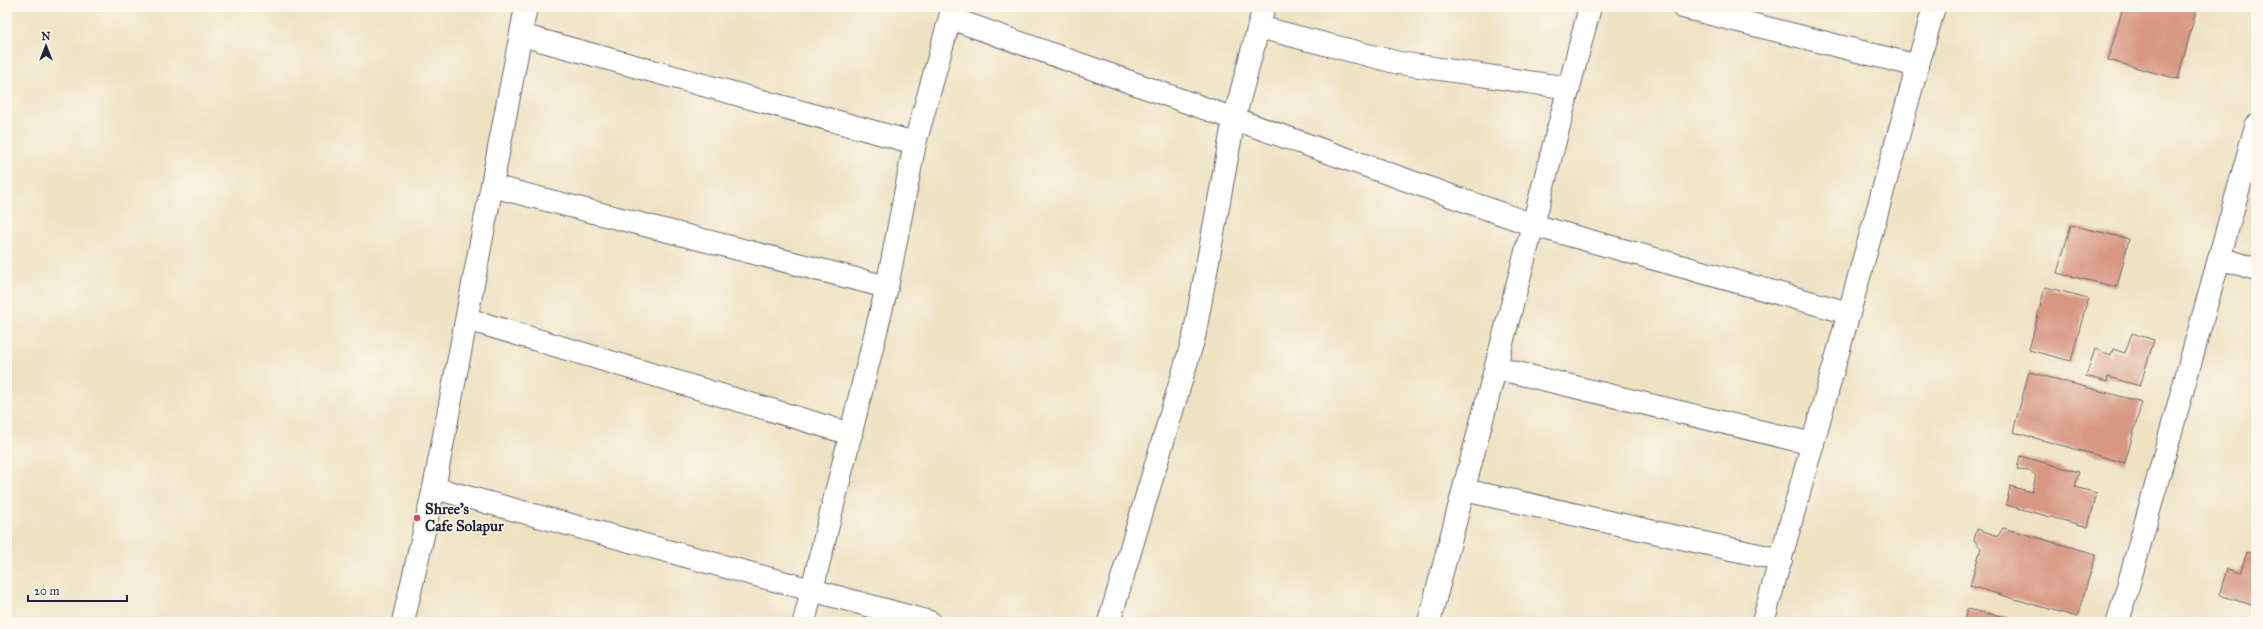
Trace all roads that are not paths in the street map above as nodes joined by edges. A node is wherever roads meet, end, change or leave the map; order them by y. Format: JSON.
{"nodes":[{"id":1,"x":526,"y":7,"type":"edge"},
{"id":2,"x":1590,"y":7,"type":"edge"},
{"id":3,"x":1683,"y":7,"type":"edge"},
{"id":4,"x":1934,"y":7,"type":"edge"},
{"id":5,"x":951,"y":13,"type":"edge"},
{"id":6,"x":1261,"y":17,"type":"edge"},
{"id":7,"x":521,"y":35,"type":"junction"},
{"id":8,"x":1918,"y":66,"type":"junction"},
{"id":9,"x":1569,"y":88,"type":"junction"},
{"id":10,"x":1234,"y":119,"type":"junction"},
{"id":11,"x":2256,"y":126,"type":"edge"},
{"id":12,"x":915,"y":143,"type":"junction"},
{"id":13,"x":492,"y":186,"type":"junction"},
{"id":14,"x":1533,"y":225,"type":"junction"},
{"id":15,"x":2219,"y":258,"type":"junction"},
{"id":16,"x":2256,"y":269,"type":"edge"},
{"id":17,"x":887,"y":287,"type":"junction"},
{"id":18,"x":1849,"y":313,"type":"junction"},
{"id":19,"x":467,"y":319,"type":"junction"},
{"id":20,"x":1496,"y":368,"type":"junction"},
{"id":21,"x":851,"y":434,"type":"junction"},
{"id":22,"x":1813,"y":444,"type":"junction"},
{"id":23,"x":434,"y":488,"type":"junction"},
{"id":24,"x":1464,"y":490,"type":"junction"},
{"id":25,"x":1780,"y":560,"type":"junction"},
{"id":26,"x":813,"y":590,"type":"junction"},
{"id":27,"x":403,"y":622,"type":"edge"},
{"id":28,"x":804,"y":622,"type":"edge"},
{"id":29,"x":930,"y":622,"type":"edge"},
{"id":30,"x":1109,"y":622,"type":"edge"},
{"id":31,"x":1429,"y":622,"type":"edge"},
{"id":32,"x":1763,"y":622,"type":"edge"},
{"id":33,"x":2118,"y":622,"type":"edge"}],
"edges":[{"from":1,"to":7,"type":"street"},
{"from":2,"to":9,"type":"street"},
{"from":3,"to":8,"type":"street"},
{"from":4,"to":8,"type":"street"},
{"from":5,"to":10,"type":"street"},
{"from":5,"to":12,"type":"street"},
{"from":6,"to":9,"type":"street"},
{"from":6,"to":10,"type":"street"},
{"from":7,"to":12,"type":"street"},
{"from":7,"to":13,"type":"street"},
{"from":8,"to":18,"type":"street"},
{"from":9,"to":14,"type":"street"},
{"from":10,"to":14,"type":"street"},
{"from":10,"to":30,"type":"street"},
{"from":11,"to":15,"type":"street"},
{"from":12,"to":17,"type":"street"},
{"from":13,"to":17,"type":"street"},
{"from":13,"to":19,"type":"street"},
{"from":14,"to":18,"type":"street"},
{"from":14,"to":20,"type":"street"},
{"from":15,"to":16,"type":"street"},
{"from":15,"to":33,"type":"street"},
{"from":17,"to":21,"type":"street"},
{"from":18,"to":22,"type":"street"},
{"from":19,"to":21,"type":"street"},
{"from":19,"to":23,"type":"street"},
{"from":20,"to":22,"type":"street"},
{"from":20,"to":24,"type":"street"},
{"from":21,"to":26,"type":"street"},
{"from":22,"to":25,"type":"street"},
{"from":23,"to":26,"type":"street"},
{"from":23,"to":27,"type":"street"},
{"from":24,"to":25,"type":"street"},
{"from":24,"to":31,"type":"street"},
{"from":25,"to":32,"type":"street"},
{"from":26,"to":28,"type":"street"},
{"from":26,"to":29,"type":"street"}]}
